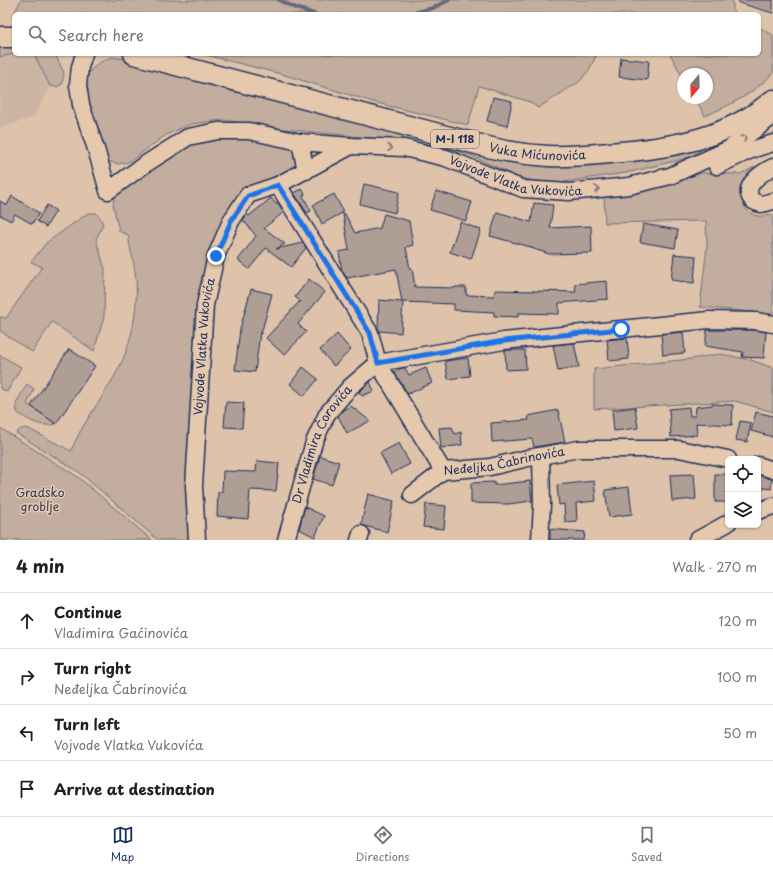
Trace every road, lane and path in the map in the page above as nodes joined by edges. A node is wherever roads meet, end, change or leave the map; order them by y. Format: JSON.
{"nodes":[{"id":1,"x":0,"y":37,"type":"edge"},
{"id":2,"x":12,"y":37,"type":"edge"},
{"id":3,"x":83,"y":56,"type":"edge"},
{"id":4,"x":142,"y":56,"type":"edge"},
{"id":5,"x":773,"y":100,"type":"edge"},
{"id":6,"x":773,"y":116,"type":"edge"},
{"id":7,"x":300,"y":142,"type":"junction"},
{"id":8,"x":773,"y":143,"type":"edge"},
{"id":9,"x":351,"y":146,"type":"junction"},
{"id":10,"x":773,"y":167,"type":"edge"},
{"id":11,"x":306,"y":171,"type":"junction"},
{"id":12,"x":670,"y":176,"type":"junction"},
{"id":13,"x":278,"y":185,"type":"junction"},
{"id":14,"x":773,"y":201,"type":"edge"},
{"id":15,"x":773,"y":324,"type":"edge"},
{"id":16,"x":378,"y":363,"type":"junction"},
{"id":17,"x":541,"y":456,"type":"junction"},
{"id":18,"x":725,"y":458,"type":"edge"},
{"id":19,"x":761,"y":466,"type":"edge"},
{"id":20,"x":773,"y":470,"type":"edge"},
{"id":21,"x":443,"y":471,"type":"junction"},
{"id":22,"x":412,"y":495,"type":"dead end"},
{"id":23,"x":773,"y":506,"type":"edge"},
{"id":24,"x":761,"y":510,"type":"edge"},
{"id":25,"x":725,"y":525,"type":"edge"},
{"id":26,"x":197,"y":540,"type":"edge"},
{"id":27,"x":286,"y":540,"type":"edge"},
{"id":28,"x":540,"y":540,"type":"edge"},
{"id":29,"x":697,"y":540,"type":"edge"}],
"edges":[{"from":1,"to":2,"type":"main road"},
{"from":3,"to":7,"type":"street"},
{"from":4,"to":5,"type":"main road","name":"Vuka Mićunovića","number":"M-I 118"},
{"from":12,"to":6,"type":"street","name":"Vojvode Vlatka Vukovića","one_way":true},
{"from":7,"to":9,"type":"street"},
{"from":7,"to":11,"type":"street"},
{"from":8,"to":12,"type":"street"},
{"from":9,"to":11,"type":"street","name":"Vojvode Vlatka Vukovića"},
{"from":9,"to":12,"type":"street","name":"Vojvode Vlatka Vukovića","one_way":true},
{"from":10,"to":14,"type":"street"},
{"from":11,"to":13,"type":"street","name":"Vojvode Vlatka Vukovića"},
{"from":13,"to":16,"type":"street","name":"Neđeljka Čabrinovića"},
{"from":13,"to":26,"type":"street","name":"Vojvode Vlatka Vukovića"},
{"from":15,"to":16,"type":"street"},
{"from":16,"to":21,"type":"street","name":"Neđeljka Čabrinovića"},
{"from":16,"to":27,"type":"street","name":"Dr Vladimira Ćorovića"},
{"from":17,"to":18,"type":"street","name":"Neđeljka Čabrinovića"},
{"from":17,"to":21,"type":"street","name":"Neđeljka Čabrinovića"},
{"from":17,"to":28,"type":"street"},
{"from":19,"to":20,"type":"street"},
{"from":21,"to":22,"type":"street"},
{"from":23,"to":24,"type":"street"},
{"from":25,"to":29,"type":"street"}]}
